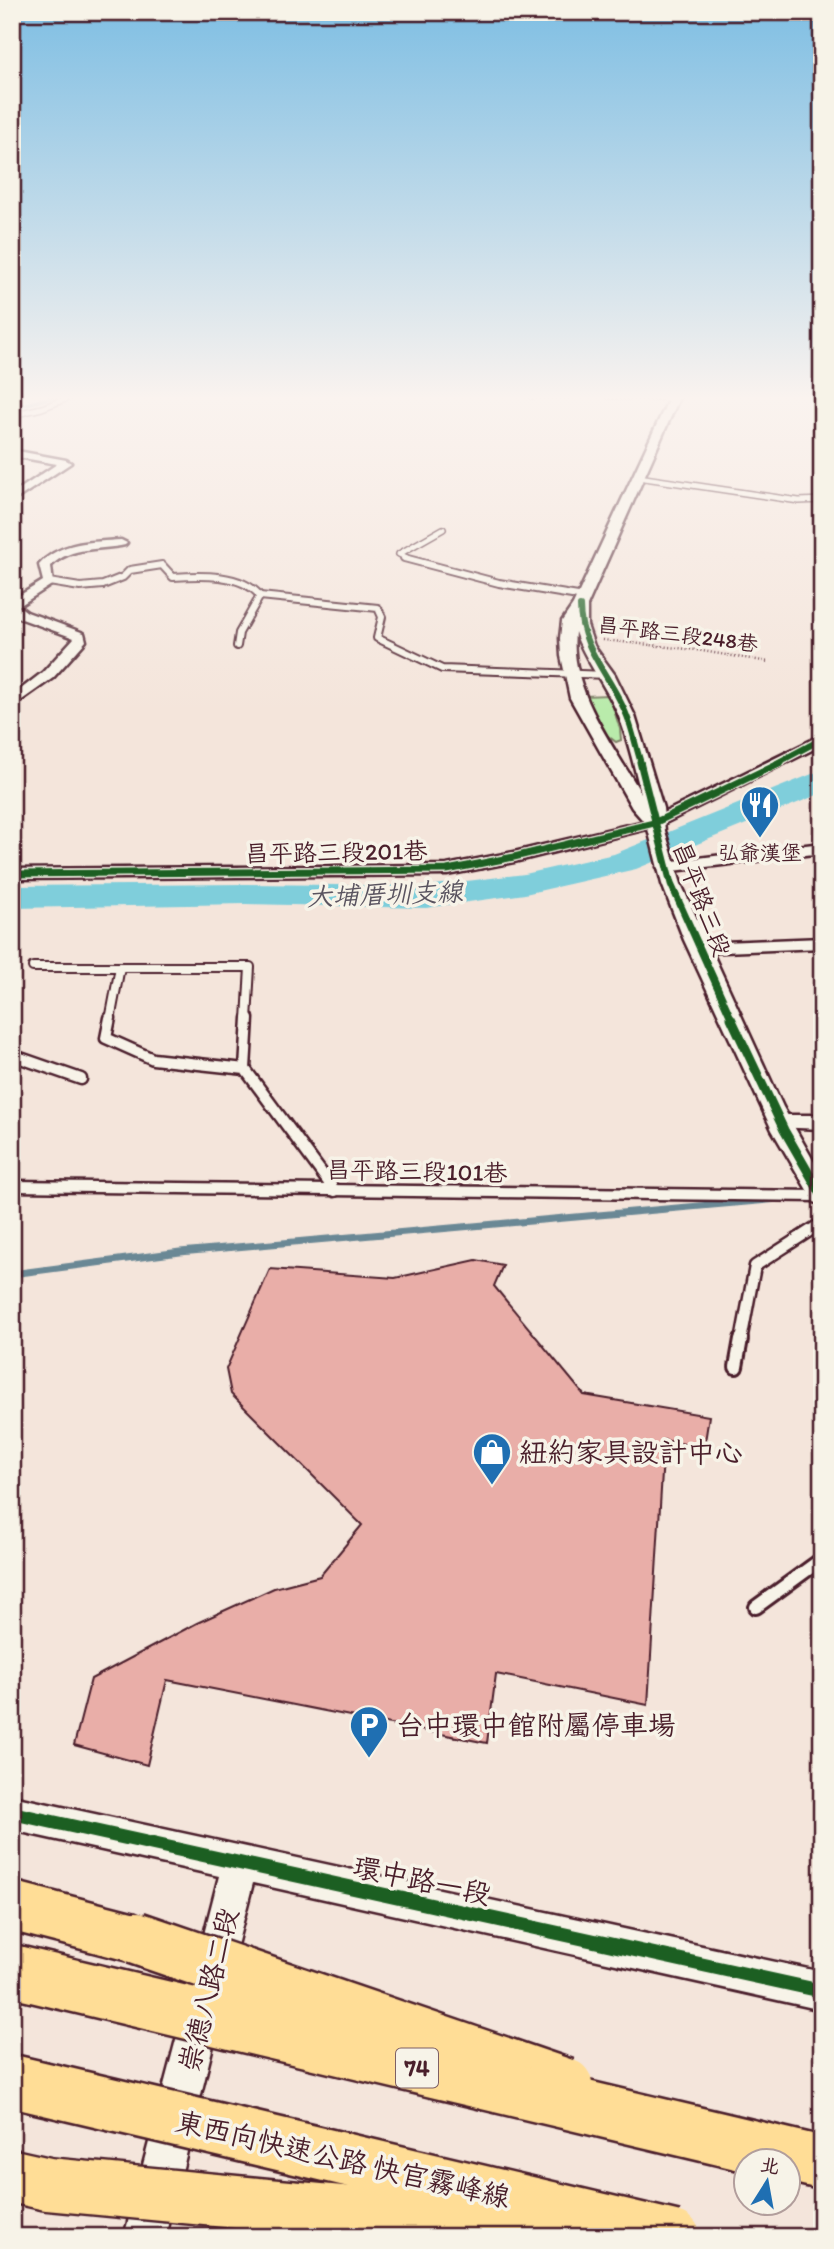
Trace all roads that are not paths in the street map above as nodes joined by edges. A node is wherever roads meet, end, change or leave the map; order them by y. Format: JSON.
{"nodes":[{"id":1,"x":627,"y":501,"type":"edge"},
{"id":2,"x":443,"y":529,"type":"dead end"},
{"id":3,"x":121,"y":543,"type":"dead end"},
{"id":4,"x":49,"y":582,"type":"junction"},
{"id":5,"x":260,"y":596,"type":"junction"},
{"id":6,"x":582,"y":601,"type":"junction"},
{"id":7,"x":12,"y":606,"type":"edge"},
{"id":8,"x":237,"y":646,"type":"dead end"},
{"id":9,"x":574,"y":673,"type":"junction"},
{"id":10,"x":607,"y":675,"type":"junction"},
{"id":11,"x":12,"y":704,"type":"edge"},
{"id":12,"x":822,"y":739,"type":"edge"},
{"id":13,"x":654,"y":823,"type":"junction"},
{"id":14,"x":822,"y":848,"type":"edge"},
{"id":15,"x":665,"y":867,"type":"junction"},
{"id":16,"x":12,"y":874,"type":"edge"},
{"id":17,"x":822,"y":943,"type":"edge"},
{"id":18,"x":699,"y":948,"type":"junction"},
{"id":19,"x":33,"y":967,"type":"dead end"},
{"id":20,"x":120,"y":967,"type":"junction"},
{"id":21,"x":12,"y":1055,"type":"edge"},
{"id":22,"x":245,"y":1069,"type":"junction"},
{"id":23,"x":81,"y":1079,"type":"dead end"},
{"id":24,"x":780,"y":1122,"type":"junction"},
{"id":25,"x":822,"y":1122,"type":"edge"},
{"id":26,"x":12,"y":1186,"type":"edge"},
{"id":27,"x":335,"y":1191,"type":"junction"},
{"id":28,"x":821,"y":1196,"type":"edge"},
{"id":29,"x":822,"y":1223,"type":"edge"},
{"id":30,"x":736,"y":1367,"type":"dead end"},
{"id":31,"x":822,"y":1559,"type":"edge"},
{"id":32,"x":756,"y":1607,"type":"dead end"},
{"id":33,"x":12,"y":1814,"type":"edge"},
{"id":34,"x":240,"y":1864,"type":"junction"},
{"id":35,"x":12,"y":1906,"type":"edge"},
{"id":36,"x":12,"y":1972,"type":"edge"},
{"id":37,"x":822,"y":1991,"type":"edge"},
{"id":38,"x":12,"y":2081,"type":"edge"},
{"id":39,"x":746,"y":2146,"type":"junction"},
{"id":40,"x":822,"y":2163,"type":"edge"},
{"id":41,"x":12,"y":2176,"type":"edge"},
{"id":42,"x":145,"y":2237,"type":"edge"},
{"id":43,"x":604,"y":2237,"type":"edge"},
{"id":44,"x":674,"y":2237,"type":"edge"}],
"edges":[{"from":1,"to":6,"type":"street","name":"昌平路三段"},
{"from":2,"to":6,"type":"lane"},
{"from":3,"to":4,"type":"street"},
{"from":4,"to":5,"type":"lane"},
{"from":4,"to":7,"type":"street"},
{"from":5,"to":8,"type":"lane"},
{"from":5,"to":9,"type":"lane"},
{"from":6,"to":9,"type":"street","name":"昌平路三段"},
{"from":6,"to":10,"type":"street","name":"昌平路三段"},
{"from":7,"to":11,"type":"street"},
{"from":9,"to":10,"type":"lane"},
{"from":9,"to":13,"type":"street","name":"昌平路三段"},
{"from":10,"to":13,"type":"street","name":"昌平路三段"},
{"from":12,"to":13,"type":"street","name":"昌平路三段201巷"},
{"from":13,"to":15,"type":"street","name":"昌平路三段"},
{"from":13,"to":16,"type":"street","name":"昌平路三段201巷"},
{"from":14,"to":15,"type":"street"},
{"from":15,"to":18,"type":"street","name":"昌平路三段"},
{"from":17,"to":18,"type":"street"},
{"from":18,"to":24,"type":"street","name":"昌平路三段"},
{"from":19,"to":20,"type":"lane"},
{"from":20,"to":22,"type":"lane"},
{"from":20,"to":22,"type":"lane"},
{"from":21,"to":23,"type":"lane"},
{"from":22,"to":27,"type":"lane"},
{"from":24,"to":25,"type":"street"},
{"from":24,"to":28,"type":"street","name":"昌平路三段"},
{"from":26,"to":27,"type":"lane","name":"昌平路三段101巷"},
{"from":27,"to":28,"type":"lane","name":"昌平路三段101巷"},
{"from":29,"to":30,"type":"lane"},
{"from":31,"to":32,"type":"lane"},
{"from":33,"to":34,"type":"street","name":"環中路一段"},
{"from":34,"to":37,"type":"street","name":"環中路一段"},
{"from":34,"to":42,"type":"street","name":"崇德八路二段"},
{"from":35,"to":39,"type":"highway","number":"74","bridge":true},
{"from":36,"to":39,"type":"highway","number":"74","bridge":true},
{"from":38,"to":44,"type":"highway","name":"東西向快速公路 快官霧峰線","bridge":true},
{"from":39,"to":40,"type":"highway","number":"74","bridge":true},
{"from":41,"to":43,"type":"highway","bridge":true}]}
